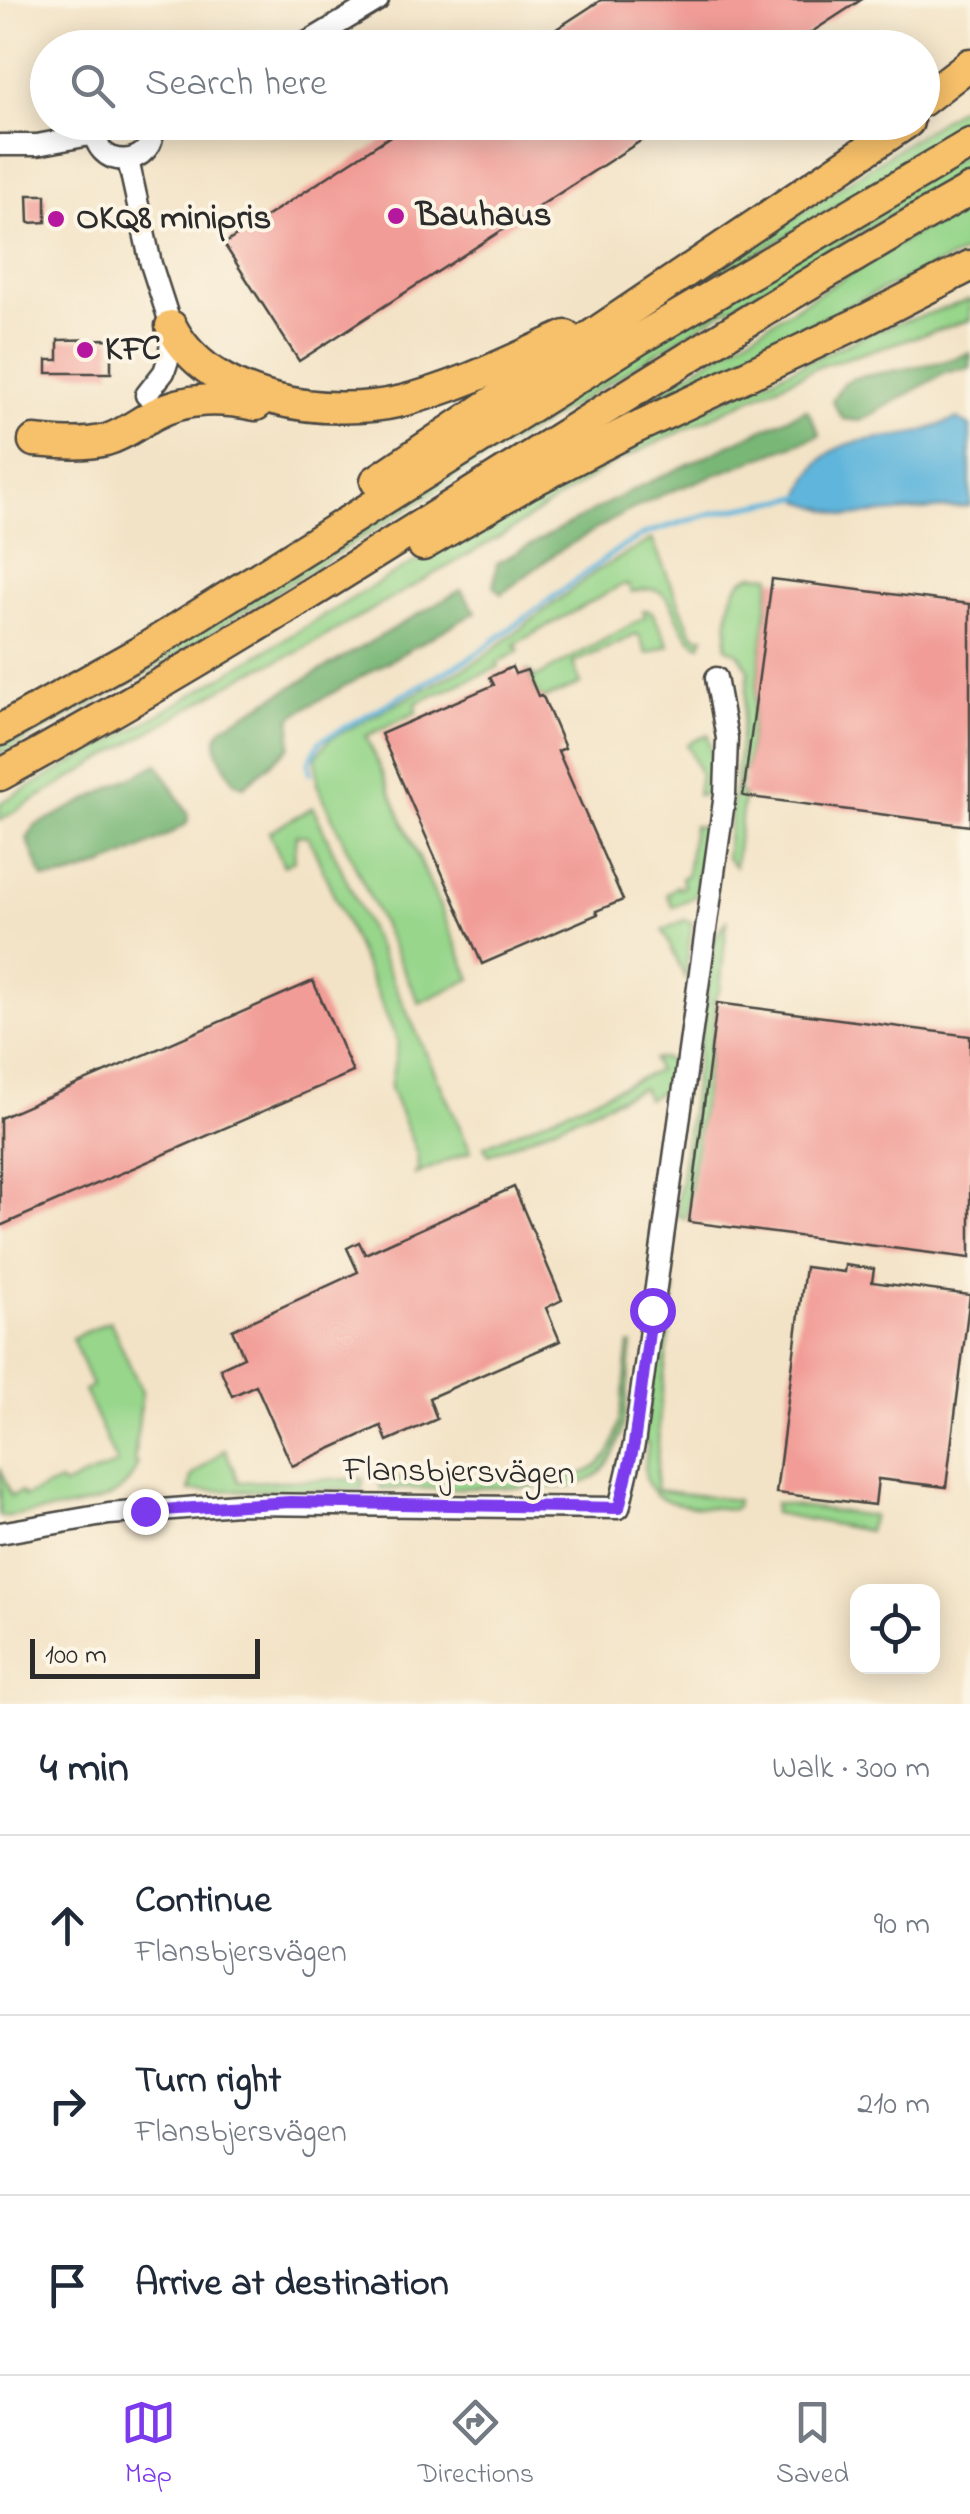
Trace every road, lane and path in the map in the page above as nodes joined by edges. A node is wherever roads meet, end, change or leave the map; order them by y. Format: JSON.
{"nodes":[{"id":1,"x":378,"y":0,"type":"edge"},
{"id":2,"x":328,"y":30,"type":"edge"},
{"id":3,"x":970,"y":64,"type":"edge"},
{"id":4,"x":970,"y":81,"type":"edge"},
{"id":5,"x":940,"y":87,"type":"edge"},
{"id":6,"x":940,"y":101,"type":"edge"},
{"id":7,"x":55,"y":140,"type":"edge"},
{"id":8,"x":99,"y":140,"type":"edge"},
{"id":9,"x":150,"y":140,"type":"edge"},
{"id":10,"x":865,"y":140,"type":"edge"},
{"id":11,"x":881,"y":140,"type":"edge"},
{"id":12,"x":0,"y":144,"type":"edge"},
{"id":13,"x":970,"y":144,"type":"edge"},
{"id":14,"x":128,"y":160,"type":"junction"},
{"id":15,"x":970,"y":190,"type":"edge"},
{"id":16,"x":970,"y":266,"type":"edge"},
{"id":17,"x":970,"y":286,"type":"edge"},
{"id":18,"x":651,"y":297,"type":"junction"},
{"id":19,"x":867,"y":319,"type":"junction"},
{"id":20,"x":170,"y":326,"type":"junction"},
{"id":21,"x":146,"y":394,"type":"dead end"},
{"id":22,"x":362,"y":408,"type":"junction"},
{"id":23,"x":34,"y":441,"type":"dead end"},
{"id":24,"x":230,"y":644,"type":"junction"},
{"id":25,"x":716,"y":678,"type":"dead end"},
{"id":26,"x":0,"y":715,"type":"edge"},
{"id":27,"x":0,"y":730,"type":"edge"},
{"id":28,"x":0,"y":775,"type":"edge"},
{"id":29,"x":0,"y":1532,"type":"edge"}],
"edges":[{"from":1,"to":2,"type":"street"},
{"from":3,"to":5,"type":"highway"},
{"from":4,"to":6,"type":"highway"},
{"from":7,"to":12,"type":"street"},
{"from":8,"to":14,"type":"street"},
{"from":9,"to":14,"type":"street"},
{"from":10,"to":18,"type":"highway"},
{"from":11,"to":18,"type":"highway"},
{"from":13,"to":27,"type":"highway"},
{"from":14,"to":20,"type":"street"},
{"from":15,"to":24,"type":"highway"},
{"from":16,"to":19,"type":"highway"},
{"from":17,"to":19,"type":"highway"},
{"from":18,"to":22,"type":"highway"},
{"from":18,"to":26,"type":"highway"},
{"from":19,"to":24,"type":"highway"},
{"from":20,"to":21,"type":"street"},
{"from":20,"to":22,"type":"highway"},
{"from":22,"to":23,"type":"highway"},
{"from":24,"to":28,"type":"highway"},
{"from":25,"to":29,"type":"street","name":"Flansbjersvägen"}]}
